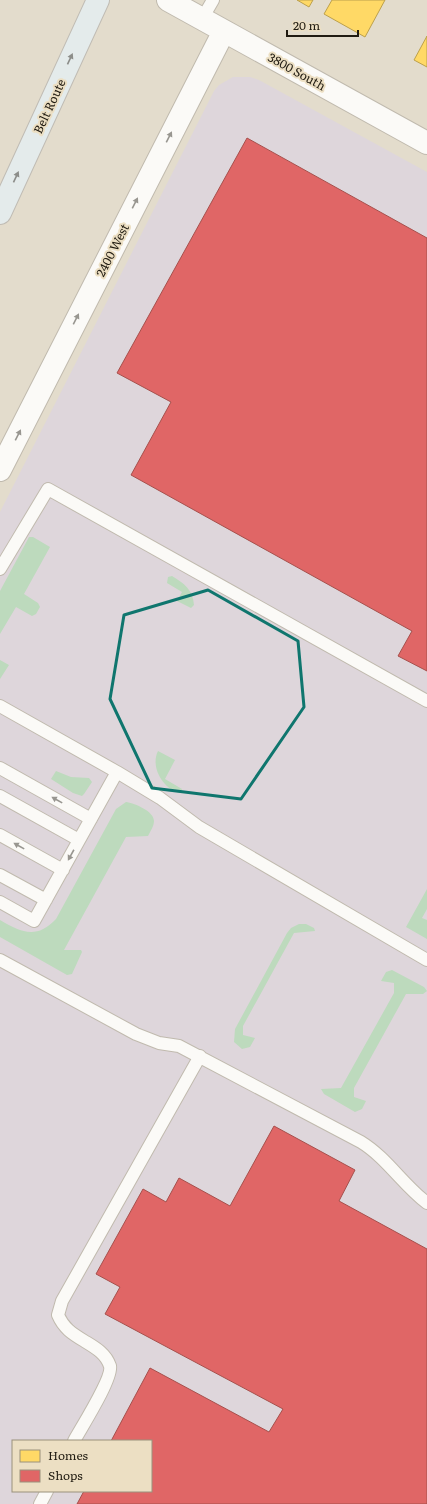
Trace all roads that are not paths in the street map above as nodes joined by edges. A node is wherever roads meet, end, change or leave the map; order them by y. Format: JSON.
{"nodes":[{"id":1,"x":98,"y":0,"type":"edge"},
{"id":2,"x":168,"y":0,"type":"edge"},
{"id":3,"x":213,"y":0,"type":"edge"},
{"id":4,"x":202,"y":19,"type":"junction"},
{"id":5,"x":224,"y":31,"type":"junction"},
{"id":6,"x":427,"y":143,"type":"edge"},
{"id":7,"x":0,"y":213,"type":"edge"},
{"id":8,"x":0,"y":470,"type":"edge"},
{"id":9,"x":0,"y":569,"type":"edge"},
{"id":10,"x":427,"y":701,"type":"edge"},
{"id":11,"x":0,"y":706,"type":"edge"},
{"id":12,"x":0,"y":768,"type":"edge"},
{"id":13,"x":117,"y":772,"type":"junction"},
{"id":14,"x":0,"y":796,"type":"edge"},
{"id":15,"x":91,"y":819,"type":"junction"},
{"id":16,"x":0,"y":835,"type":"edge"},
{"id":17,"x":79,"y":840,"type":"junction"},
{"id":18,"x":63,"y":870,"type":"junction"},
{"id":19,"x":0,"y":875,"type":"edge"},
{"id":20,"x":46,"y":900,"type":"junction"},
{"id":21,"x":0,"y":902,"type":"edge"},
{"id":22,"x":0,"y":960,"type":"edge"},
{"id":23,"x":427,"y":960,"type":"edge"},
{"id":24,"x":200,"y":1056,"type":"junction"},
{"id":25,"x":427,"y":1203,"type":"edge"},
{"id":26,"x":75,"y":1440,"type":"edge"},
{"id":27,"x":46,"y":1492,"type":"edge"},
{"id":28,"x":40,"y":1504,"type":"edge"}],
"edges":[{"from":7,"to":1,"type":"highway","name":"Belt Route","one_way":true},
{"from":2,"to":4,"type":"street","name":"3800 South"},
{"from":3,"to":4,"type":"lane"},
{"from":4,"to":5,"type":"street","name":"3800 South"},
{"from":5,"to":6,"type":"street","name":"3800 South"},
{"from":8,"to":5,"type":"street","name":"2400 West","one_way":true},
{"from":9,"to":10,"type":"lane"},
{"from":11,"to":13,"type":"lane"},
{"from":15,"to":12,"type":"lane","one_way":true},
{"from":13,"to":15,"type":"lane"},
{"from":13,"to":23,"type":"lane"},
{"from":14,"to":17,"type":"lane"},
{"from":15,"to":17,"type":"lane"},
{"from":18,"to":16,"type":"lane","one_way":true},
{"from":17,"to":18,"type":"lane","one_way":true},
{"from":18,"to":20,"type":"lane"},
{"from":19,"to":20,"type":"lane"},
{"from":20,"to":21,"type":"lane"},
{"from":22,"to":24,"type":"lane"},
{"from":24,"to":25,"type":"lane"},
{"from":24,"to":26,"type":"lane"},
{"from":27,"to":28,"type":"lane"}]}
